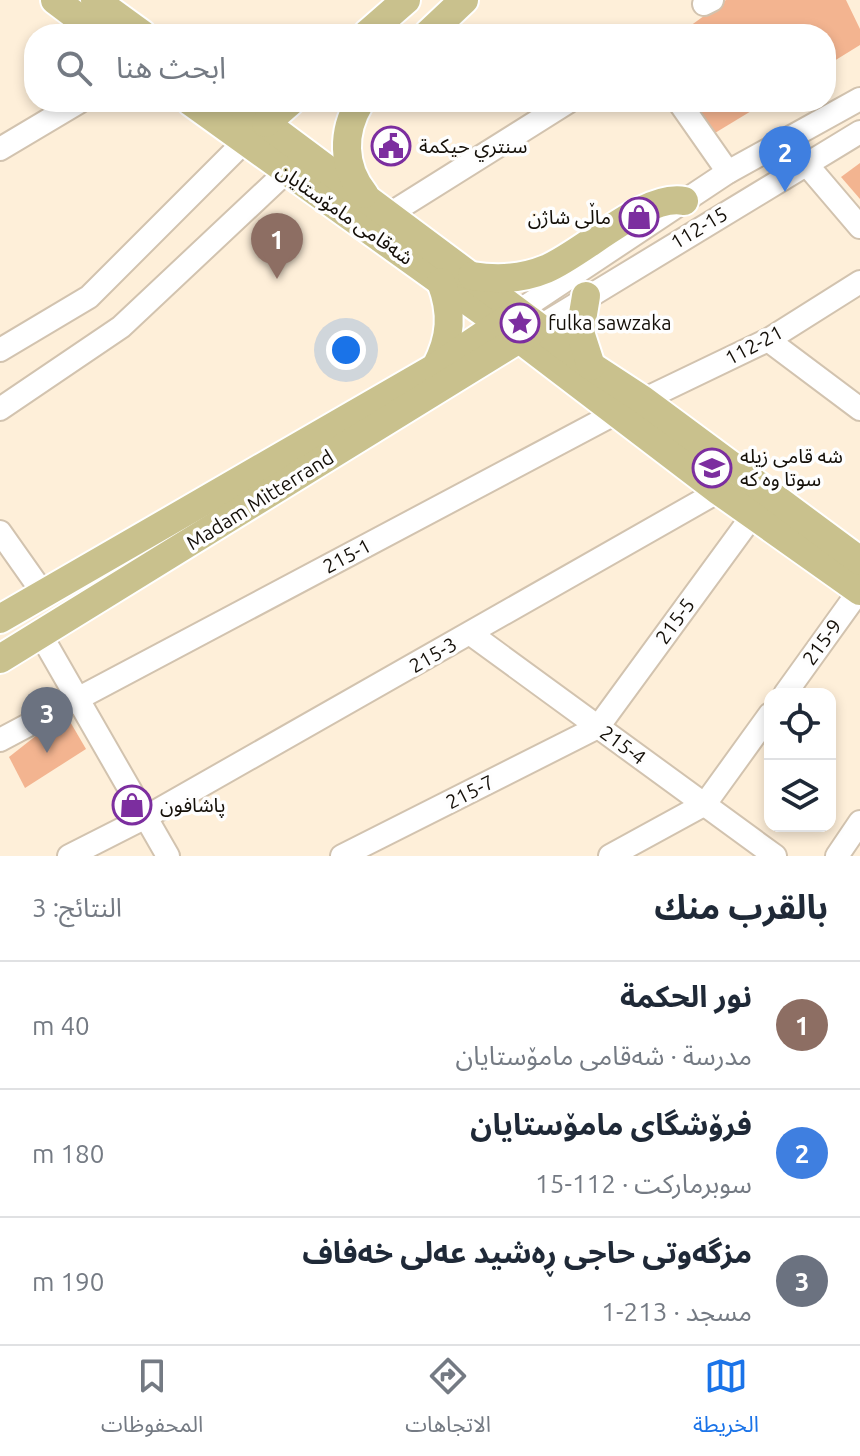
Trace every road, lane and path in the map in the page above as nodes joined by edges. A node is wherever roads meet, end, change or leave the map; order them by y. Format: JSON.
{"nodes":[{"id":1,"x":55,"y":0,"type":"edge"},
{"id":2,"x":95,"y":0,"type":"edge"},
{"id":3,"x":464,"y":0,"type":"edge"},
{"id":4,"x":395,"y":4,"type":"edge"},
{"id":5,"x":87,"y":24,"type":"edge"},
{"id":6,"x":128,"y":24,"type":"edge"},
{"id":7,"x":378,"y":24,"type":"edge"},
{"id":8,"x":439,"y":24,"type":"edge"},
{"id":9,"x":860,"y":99,"type":"edge"},
{"id":10,"x":62,"y":112,"type":"edge"},
{"id":11,"x":204,"y":112,"type":"edge"},
{"id":12,"x":251,"y":112,"type":"edge"},
{"id":13,"x":279,"y":112,"type":"edge"},
{"id":14,"x":356,"y":112,"type":"edge"},
{"id":15,"x":550,"y":112,"type":"edge"},
{"id":16,"x":686,"y":112,"type":"edge"},
{"id":17,"x":836,"y":112,"type":"edge"},
{"id":18,"x":836,"y":112,"type":"edge"},
{"id":19,"x":266,"y":123,"type":"junction"},
{"id":20,"x":860,"y":132,"type":"edge"},
{"id":21,"x":786,"y":139,"type":"junction"},
{"id":22,"x":244,"y":142,"type":"junction"},
{"id":23,"x":0,"y":149,"type":"edge"},
{"id":24,"x":804,"y":164,"type":"junction"},
{"id":25,"x":286,"y":172,"type":"junction"},
{"id":26,"x":728,"y":172,"type":"junction"},
{"id":27,"x":684,"y":201,"type":"junction"},
{"id":28,"x":379,"y":208,"type":"junction"},
{"id":29,"x":860,"y":227,"type":"edge"},
{"id":30,"x":472,"y":276,"type":"junction"},
{"id":31,"x":441,"y":282,"type":"junction"},
{"id":32,"x":860,"y":282,"type":"edge"},
{"id":33,"x":586,"y":296,"type":"junction"},
{"id":34,"x":519,"y":325,"type":"junction"},
{"id":35,"x":768,"y":340,"type":"junction"},
{"id":36,"x":0,"y":350,"type":"edge"},
{"id":37,"x":591,"y":366,"type":"junction"},
{"id":38,"x":436,"y":367,"type":"junction"},
{"id":39,"x":554,"y":368,"type":"junction"},
{"id":40,"x":643,"y":400,"type":"junction"},
{"id":41,"x":0,"y":409,"type":"edge"},
{"id":42,"x":860,"y":409,"type":"edge"},
{"id":43,"x":616,"y":413,"type":"junction"},
{"id":44,"x":357,"y":441,"type":"junction"},
{"id":45,"x":719,"y":491,"type":"junction"},
{"id":46,"x":753,"y":515,"type":"junction"},
{"id":47,"x":0,"y":532,"type":"edge"},
{"id":48,"x":860,"y":561,"type":"edge"},
{"id":49,"x":860,"y":591,"type":"edge"},
{"id":50,"x":43,"y":593,"type":"junction"},
{"id":51,"x":0,"y":619,"type":"edge"},
{"id":52,"x":471,"y":634,"type":"junction"},
{"id":53,"x":41,"y":635,"type":"junction"},
{"id":54,"x":0,"y":659,"type":"edge"},
{"id":55,"x":789,"y":688,"type":"edge"},
{"id":56,"x":78,"y":699,"type":"junction"},
{"id":57,"x":764,"y":722,"type":"edge"},
{"id":58,"x":598,"y":727,"type":"junction"},
{"id":59,"x":0,"y":740,"type":"edge"},
{"id":60,"x":705,"y":804,"type":"junction"},
{"id":61,"x":146,"y":817,"type":"junction"},
{"id":62,"x":860,"y":822,"type":"edge"},
{"id":63,"x":69,"y":856,"type":"edge"},
{"id":64,"x":168,"y":856,"type":"edge"},
{"id":65,"x":342,"y":856,"type":"edge"},
{"id":66,"x":610,"y":856,"type":"edge"},
{"id":67,"x":775,"y":856,"type":"edge"},
{"id":68,"x":837,"y":856,"type":"edge"}],
"edges":[{"from":1,"to":5,"type":"main road"},
{"from":2,"to":6,"type":"main road"},
{"from":3,"to":8,"type":"main road"},
{"from":4,"to":7,"type":"main road"},
{"from":9,"to":17,"type":"street"},
{"from":10,"to":23,"type":"street"},
{"from":11,"to":22,"type":"main road","name":"شەقامی مامۆستایان"},
{"from":12,"to":19,"type":"main road","name":"شەقامی مامۆستایان"},
{"from":13,"to":19,"type":"main road"},
{"from":14,"to":28,"type":"main road"},
{"from":15,"to":28,"type":"street"},
{"from":16,"to":26,"type":"street"},
{"from":18,"to":21,"type":"street"},
{"from":19,"to":28,"type":"main road","name":"شەقامی مامۆستایان"},
{"from":20,"to":24,"type":"street","name":"112-15"},
{"from":21,"to":24,"type":"street"},
{"from":21,"to":26,"type":"street"},
{"from":22,"to":25,"type":"main road","name":"شەقامی مامۆستایان"},
{"from":22,"to":36,"type":"street"},
{"from":24,"to":29,"type":"street"},
{"from":24,"to":33,"type":"street","name":"112-15"},
{"from":25,"to":31,"type":"main road","name":"شەقامی مامۆستایان"},
{"from":25,"to":41,"type":"street"},
{"from":26,"to":27,"type":"street"},
{"from":27,"to":30,"type":"main road"},
{"from":27,"to":34,"type":"street"},
{"from":28,"to":30,"type":"main road","name":"شەقامی مامۆستایان"},
{"from":30,"to":34,"type":"main road","name":"شەقامی مامۆستایان"},
{"from":31,"to":34,"type":"main road","name":"شەقامی مامۆستایان"},
{"from":31,"to":38,"type":"main road"},
{"from":32,"to":35,"type":"street","name":"112-21"},
{"from":33,"to":34,"type":"street","name":"112-15"},
{"from":33,"to":37,"type":"main road"},
{"from":34,"to":37,"type":"main road"},
{"from":34,"to":38,"type":"main road","name":"Madam Mitterrand"},
{"from":34,"to":39,"type":"main road"},
{"from":34,"to":44,"type":"main road","name":"Madam Mitterrand"},
{"from":35,"to":40,"type":"street","name":"112-21"},
{"from":35,"to":42,"type":"street"},
{"from":37,"to":40,"type":"main road"},
{"from":38,"to":50,"type":"main road","name":"Madam Mitterrand"},
{"from":39,"to":43,"type":"main road"},
{"from":39,"to":44,"type":"main road"},
{"from":40,"to":48,"type":"main road"},
{"from":43,"to":45,"type":"main road"},
{"from":43,"to":56,"type":"street","name":"215-1"},
{"from":44,"to":53,"type":"main road","name":"Madam Mitterrand"},
{"from":45,"to":46,"type":"main road"},
{"from":45,"to":52,"type":"street","name":"215-3"},
{"from":46,"to":49,"type":"main road"},
{"from":46,"to":58,"type":"street","name":"215-5"},
{"from":47,"to":50,"type":"street"},
{"from":49,"to":55,"type":"street","name":"215-9"},
{"from":50,"to":51,"type":"main road","name":"Madam Mitterrand"},
{"from":52,"to":58,"type":"street","name":"215-4"},
{"from":52,"to":61,"type":"street","name":"215-3"},
{"from":53,"to":54,"type":"main road","name":"Madam Mitterrand"},
{"from":53,"to":56,"type":"street"},
{"from":56,"to":59,"type":"street","name":"215-1"},
{"from":56,"to":61,"type":"street"},
{"from":57,"to":60,"type":"street"},
{"from":58,"to":60,"type":"street","name":"215-4"},
{"from":58,"to":65,"type":"street","name":"215-7"},
{"from":60,"to":66,"type":"street"},
{"from":60,"to":67,"type":"street","name":"215-4"},
{"from":61,"to":63,"type":"street","name":"215-3"},
{"from":61,"to":64,"type":"street"},
{"from":62,"to":68,"type":"street"}]}
